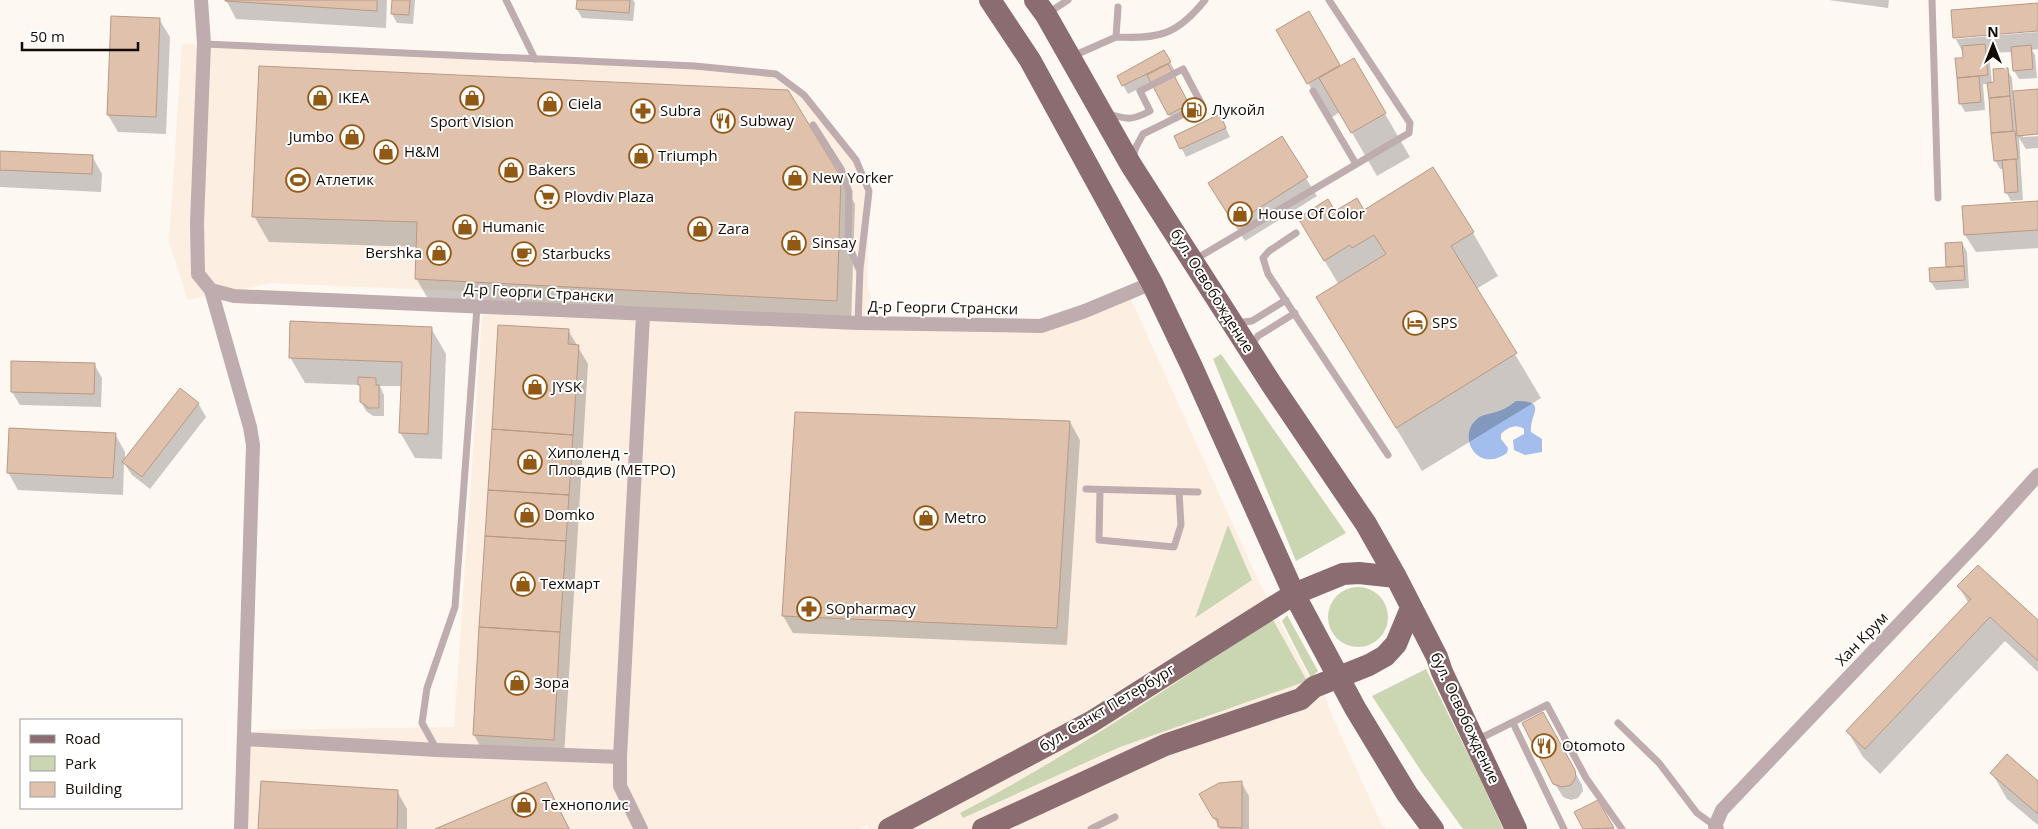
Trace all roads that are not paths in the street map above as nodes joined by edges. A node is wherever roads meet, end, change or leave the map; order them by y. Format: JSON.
{"nodes":[{"id":1,"x":201,"y":0,"type":"edge"},
{"id":2,"x":506,"y":0,"type":"edge"},
{"id":3,"x":990,"y":0,"type":"edge"},
{"id":4,"x":1068,"y":0,"type":"edge"},
{"id":5,"x":1205,"y":0,"type":"edge"},
{"id":6,"x":1329,"y":0,"type":"edge"},
{"id":7,"x":1932,"y":0,"type":"edge"},
{"id":8,"x":1040,"y":7,"type":"edge"},
{"id":9,"x":1118,"y":7,"type":"dead end"},
{"id":10,"x":1116,"y":37,"type":"junction"},
{"id":11,"x":204,"y":44,"type":"junction"},
{"id":12,"x":535,"y":58,"type":"junction"},
{"id":13,"x":1071,"y":58,"type":"junction"},
{"id":14,"x":1313,"y":91,"type":"dead end"},
{"id":15,"x":1102,"y":112,"type":"junction"},
{"id":16,"x":813,"y":125,"type":"dead end"},
{"id":17,"x":1131,"y":164,"type":"junction"},
{"id":18,"x":1356,"y":164,"type":"junction"},
{"id":19,"x":1938,"y":198,"type":"dead end"},
{"id":20,"x":1296,"y":233,"type":"dead end"},
{"id":21,"x":1193,"y":261,"type":"junction"},
{"id":22,"x":860,"y":269,"type":"junction"},
{"id":23,"x":1152,"y":283,"type":"junction"},
{"id":24,"x":211,"y":290,"type":"junction"},
{"id":25,"x":1286,"y":300,"type":"junction"},
{"id":26,"x":477,"y":307,"type":"junction"},
{"id":27,"x":1295,"y":313,"type":"junction"},
{"id":28,"x":643,"y":315,"type":"junction"},
{"id":29,"x":858,"y":323,"type":"junction"},
{"id":30,"x":1233,"y":323,"type":"junction"},
{"id":31,"x":1248,"y":348,"type":"junction"},
{"id":32,"x":1388,"y":454,"type":"dead end"},
{"id":33,"x":2038,"y":475,"type":"edge"},
{"id":34,"x":1086,"y":489,"type":"dead end"},
{"id":35,"x":1100,"y":490,"type":"junction"},
{"id":36,"x":1179,"y":492,"type":"junction"},
{"id":37,"x":1198,"y":492,"type":"dead end"},
{"id":38,"x":1396,"y":577,"type":"junction"},
{"id":39,"x":1294,"y":594,"type":"junction"},
{"id":40,"x":1411,"y":608,"type":"junction"},
{"id":41,"x":1340,"y":678,"type":"junction"},
{"id":42,"x":1514,"y":723,"type":"junction"},
{"id":43,"x":1618,"y":723,"type":"dead end"},
{"id":44,"x":245,"y":738,"type":"junction"},
{"id":45,"x":1475,"y":742,"type":"junction"},
{"id":46,"x":437,"y":750,"type":"junction"},
{"id":47,"x":620,"y":757,"type":"junction"},
{"id":48,"x":1115,"y":816,"type":"dead end"},
{"id":49,"x":1716,"y":828,"type":"edge"},
{"id":50,"x":241,"y":829,"type":"edge"},
{"id":51,"x":642,"y":829,"type":"edge"},
{"id":52,"x":889,"y":829,"type":"edge"},
{"id":53,"x":983,"y":829,"type":"edge"},
{"id":54,"x":1090,"y":829,"type":"edge"},
{"id":55,"x":1434,"y":829,"type":"edge"},
{"id":56,"x":1516,"y":829,"type":"edge"},
{"id":57,"x":1564,"y":829,"type":"edge"},
{"id":58,"x":1622,"y":829,"type":"edge"}],
"edges":[{"from":1,"to":11,"type":"street"},
{"from":2,"to":12,"type":"lane"},
{"from":3,"to":23,"type":"main road"},
{"from":4,"to":8,"type":"lane"},
{"from":5,"to":10,"type":"lane"},
{"from":6,"to":18,"type":"lane"},
{"from":7,"to":19,"type":"lane"},
{"from":8,"to":13,"type":"main road","name":"бул. Освобождение"},
{"from":9,"to":10,"type":"lane"},
{"from":10,"to":13,"type":"lane"},
{"from":11,"to":12,"type":"lane"},
{"from":11,"to":24,"type":"street"},
{"from":12,"to":22,"type":"lane"},
{"from":13,"to":15,"type":"main road","name":"бул. Освобождение"},
{"from":14,"to":18,"type":"lane"},
{"from":15,"to":17,"type":"main road","name":"бул. Освобождение"},
{"from":15,"to":17,"type":"lane"},
{"from":16,"to":22,"type":"lane"},
{"from":17,"to":21,"type":"main road","name":"бул. Освобождение"},
{"from":18,"to":21,"type":"lane"},
{"from":20,"to":25,"type":"lane"},
{"from":21,"to":30,"type":"main road","name":"бул. Освобождение"},
{"from":22,"to":29,"type":"lane"},
{"from":23,"to":29,"type":"street","name":"Д-р Георги Странски"},
{"from":23,"to":39,"type":"main road"},
{"from":24,"to":26,"type":"street","name":"Д-р Георги Странски"},
{"from":24,"to":44,"type":"street"},
{"from":25,"to":27,"type":"lane"},
{"from":25,"to":30,"type":"lane"},
{"from":26,"to":28,"type":"street","name":"Д-р Георги Странски"},
{"from":26,"to":46,"type":"lane"},
{"from":27,"to":31,"type":"lane"},
{"from":27,"to":32,"type":"lane"},
{"from":28,"to":29,"type":"street","name":"Д-р Георги Странски"},
{"from":28,"to":47,"type":"street"},
{"from":30,"to":31,"type":"main road","name":"бул. Освобождение"},
{"from":31,"to":38,"type":"main road","name":"бул. Освобождение"},
{"from":33,"to":49,"type":"street","name":"Хан Крум"},
{"from":34,"to":35,"type":"lane"},
{"from":35,"to":36,"type":"lane"},
{"from":35,"to":36,"type":"lane"},
{"from":36,"to":37,"type":"lane"},
{"from":38,"to":39,"type":"main road","name":"бул. Санкт Петербург"},
{"from":38,"to":40,"type":"main road","name":"бул. Освобождение"},
{"from":39,"to":41,"type":"main road"},
{"from":39,"to":52,"type":"main road","name":"бул. Санкт Петербург"},
{"from":40,"to":41,"type":"main road"},
{"from":40,"to":45,"type":"main road","name":"бул. Освобождение"},
{"from":41,"to":53,"type":"main road"},
{"from":41,"to":55,"type":"main road"},
{"from":42,"to":45,"type":"lane"},
{"from":42,"to":57,"type":"lane"},
{"from":42,"to":58,"type":"lane"},
{"from":43,"to":49,"type":"lane"},
{"from":44,"to":46,"type":"street"},
{"from":44,"to":50,"type":"street"},
{"from":45,"to":56,"type":"main road","name":"бул. Освобождение"},
{"from":46,"to":47,"type":"street"},
{"from":47,"to":51,"type":"street"},
{"from":48,"to":54,"type":"lane"}]}
